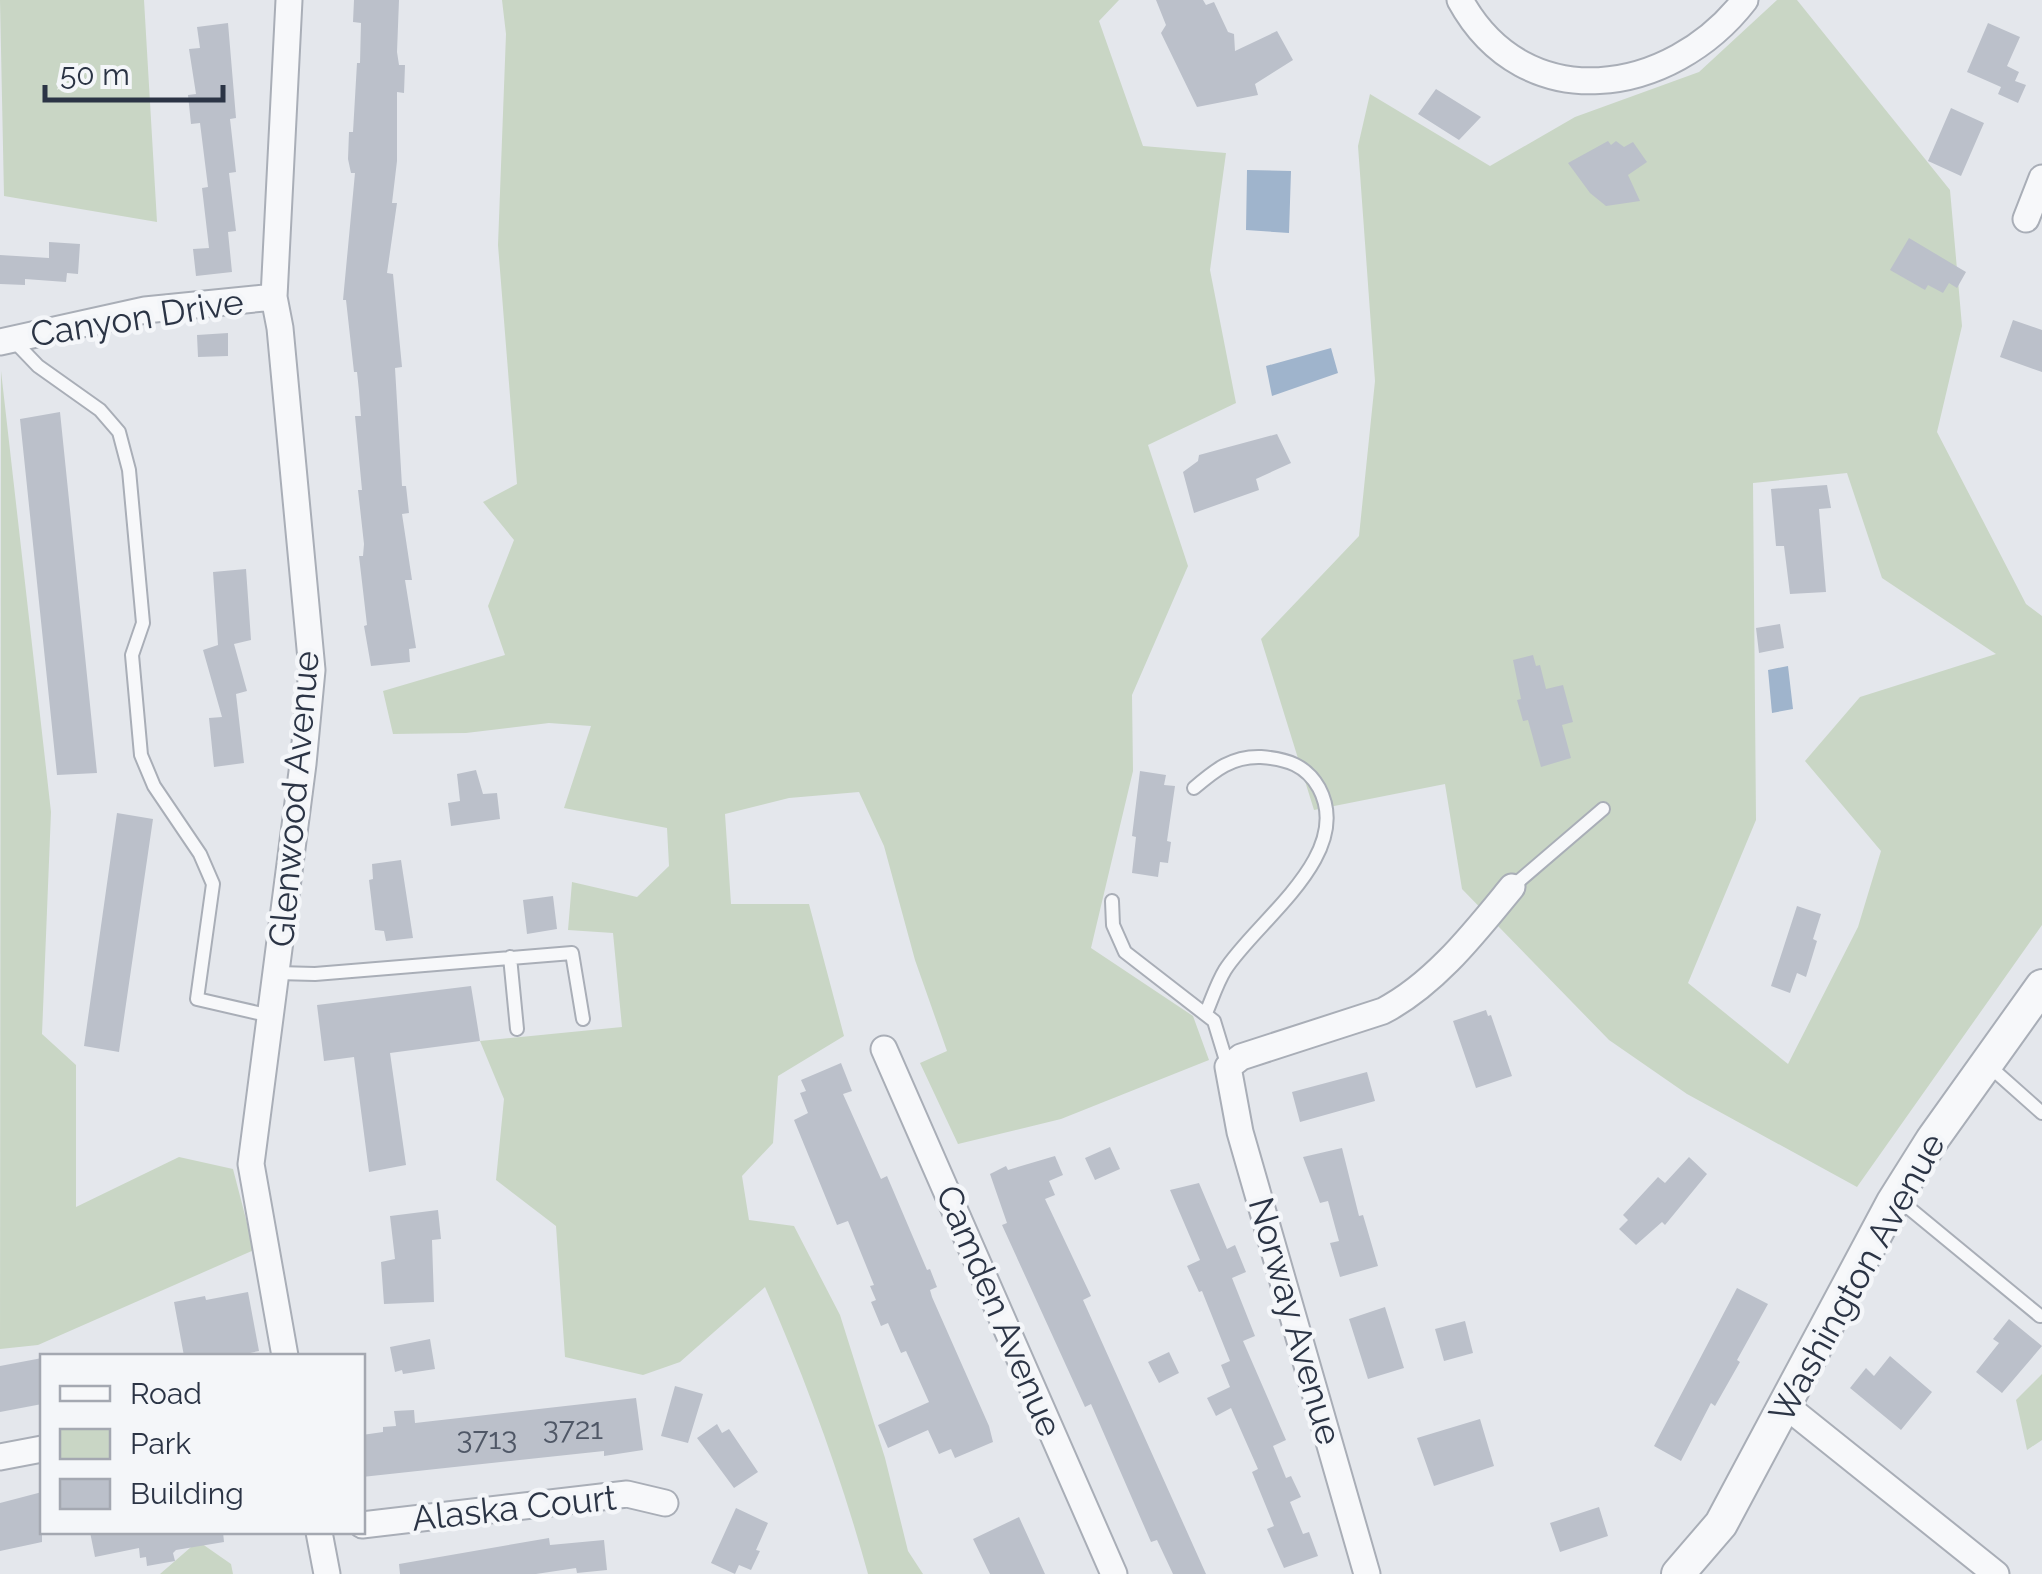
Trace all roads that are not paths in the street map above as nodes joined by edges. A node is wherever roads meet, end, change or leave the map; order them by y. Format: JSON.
{"nodes":[{"id":1,"x":289,"y":0,"type":"edge"},
{"id":2,"x":1460,"y":0,"type":"edge"},
{"id":3,"x":1745,"y":0,"type":"edge"},
{"id":4,"x":2042,"y":178,"type":"edge"},
{"id":5,"x":2026,"y":220,"type":"dead end"},
{"id":6,"x":274,"y":297,"type":"junction"},
{"id":7,"x":6,"y":340,"type":"edge"},
{"id":8,"x":1194,"y":788,"type":"dead end"},
{"id":9,"x":1602,"y":809,"type":"dead end"},
{"id":10,"x":1512,"y":887,"type":"joint"},
{"id":11,"x":1112,"y":901,"type":"dead end"},
{"id":12,"x":510,"y":957,"type":"junction"},
{"id":13,"x":277,"y":973,"type":"junction"},
{"id":14,"x":2042,"y":986,"type":"edge"},
{"id":15,"x":1206,"y":1013,"type":"junction"},
{"id":16,"x":270,"y":1016,"type":"junction"},
{"id":17,"x":583,"y":1018,"type":"dead end"},
{"id":18,"x":517,"y":1028,"type":"dead end"},
{"id":19,"x":884,"y":1048,"type":"dead end"},
{"id":20,"x":1986,"y":1064,"type":"junction"},
{"id":21,"x":1228,"y":1067,"type":"junction"},
{"id":22,"x":2042,"y":1113,"type":"edge"},
{"id":23,"x":1896,"y":1198,"type":"junction"},
{"id":24,"x":2040,"y":1316,"type":"edge"},
{"id":25,"x":284,"y":1354,"type":"edge"},
{"id":26,"x":1785,"y":1406,"type":"junction"},
{"id":27,"x":40,"y":1449,"type":"edge"},
{"id":28,"x":0,"y":1457,"type":"edge"},
{"id":29,"x":665,"y":1503,"type":"dead end"},
{"id":30,"x":365,"y":1525,"type":"edge"},
{"id":31,"x":319,"y":1534,"type":"edge"},
{"id":32,"x":326,"y":1574,"type":"edge"},
{"id":33,"x":1114,"y":1574,"type":"edge"},
{"id":34,"x":1367,"y":1574,"type":"edge"},
{"id":35,"x":1678,"y":1574,"type":"edge"},
{"id":36,"x":1996,"y":1574,"type":"edge"}],
"edges":[{"from":1,"to":6,"type":"street","name":"Glenwood Avenue"},
{"from":2,"to":3,"type":"street"},
{"from":4,"to":5,"type":"street"},
{"from":6,"to":7,"type":"street","name":"Canyon Drive"},
{"from":6,"to":13,"type":"street","name":"Glenwood Avenue"},
{"from":7,"to":16,"type":"lane"},
{"from":8,"to":15,"type":"lane"},
{"from":9,"to":10,"type":"lane"},
{"from":10,"to":21,"type":"street"},
{"from":11,"to":15,"type":"lane"},
{"from":12,"to":13,"type":"lane"},
{"from":12,"to":17,"type":"lane"},
{"from":12,"to":18,"type":"lane"},
{"from":13,"to":16,"type":"street","name":"Glenwood Avenue"},
{"from":14,"to":20,"type":"street","name":"Washington Avenue"},
{"from":15,"to":21,"type":"lane"},
{"from":16,"to":25,"type":"street","name":"Glenwood Avenue"},
{"from":19,"to":33,"type":"street","name":"Camden Avenue"},
{"from":20,"to":22,"type":"lane"},
{"from":20,"to":23,"type":"street","name":"Washington Avenue"},
{"from":21,"to":34,"type":"street","name":"Norway Avenue"},
{"from":23,"to":24,"type":"lane"},
{"from":23,"to":26,"type":"street","name":"Washington Avenue"},
{"from":26,"to":35,"type":"street","name":"Washington Avenue"},
{"from":26,"to":36,"type":"street"},
{"from":27,"to":28,"type":"street"},
{"from":29,"to":30,"type":"street","name":"Alaska Court"},
{"from":31,"to":32,"type":"street"}]}
